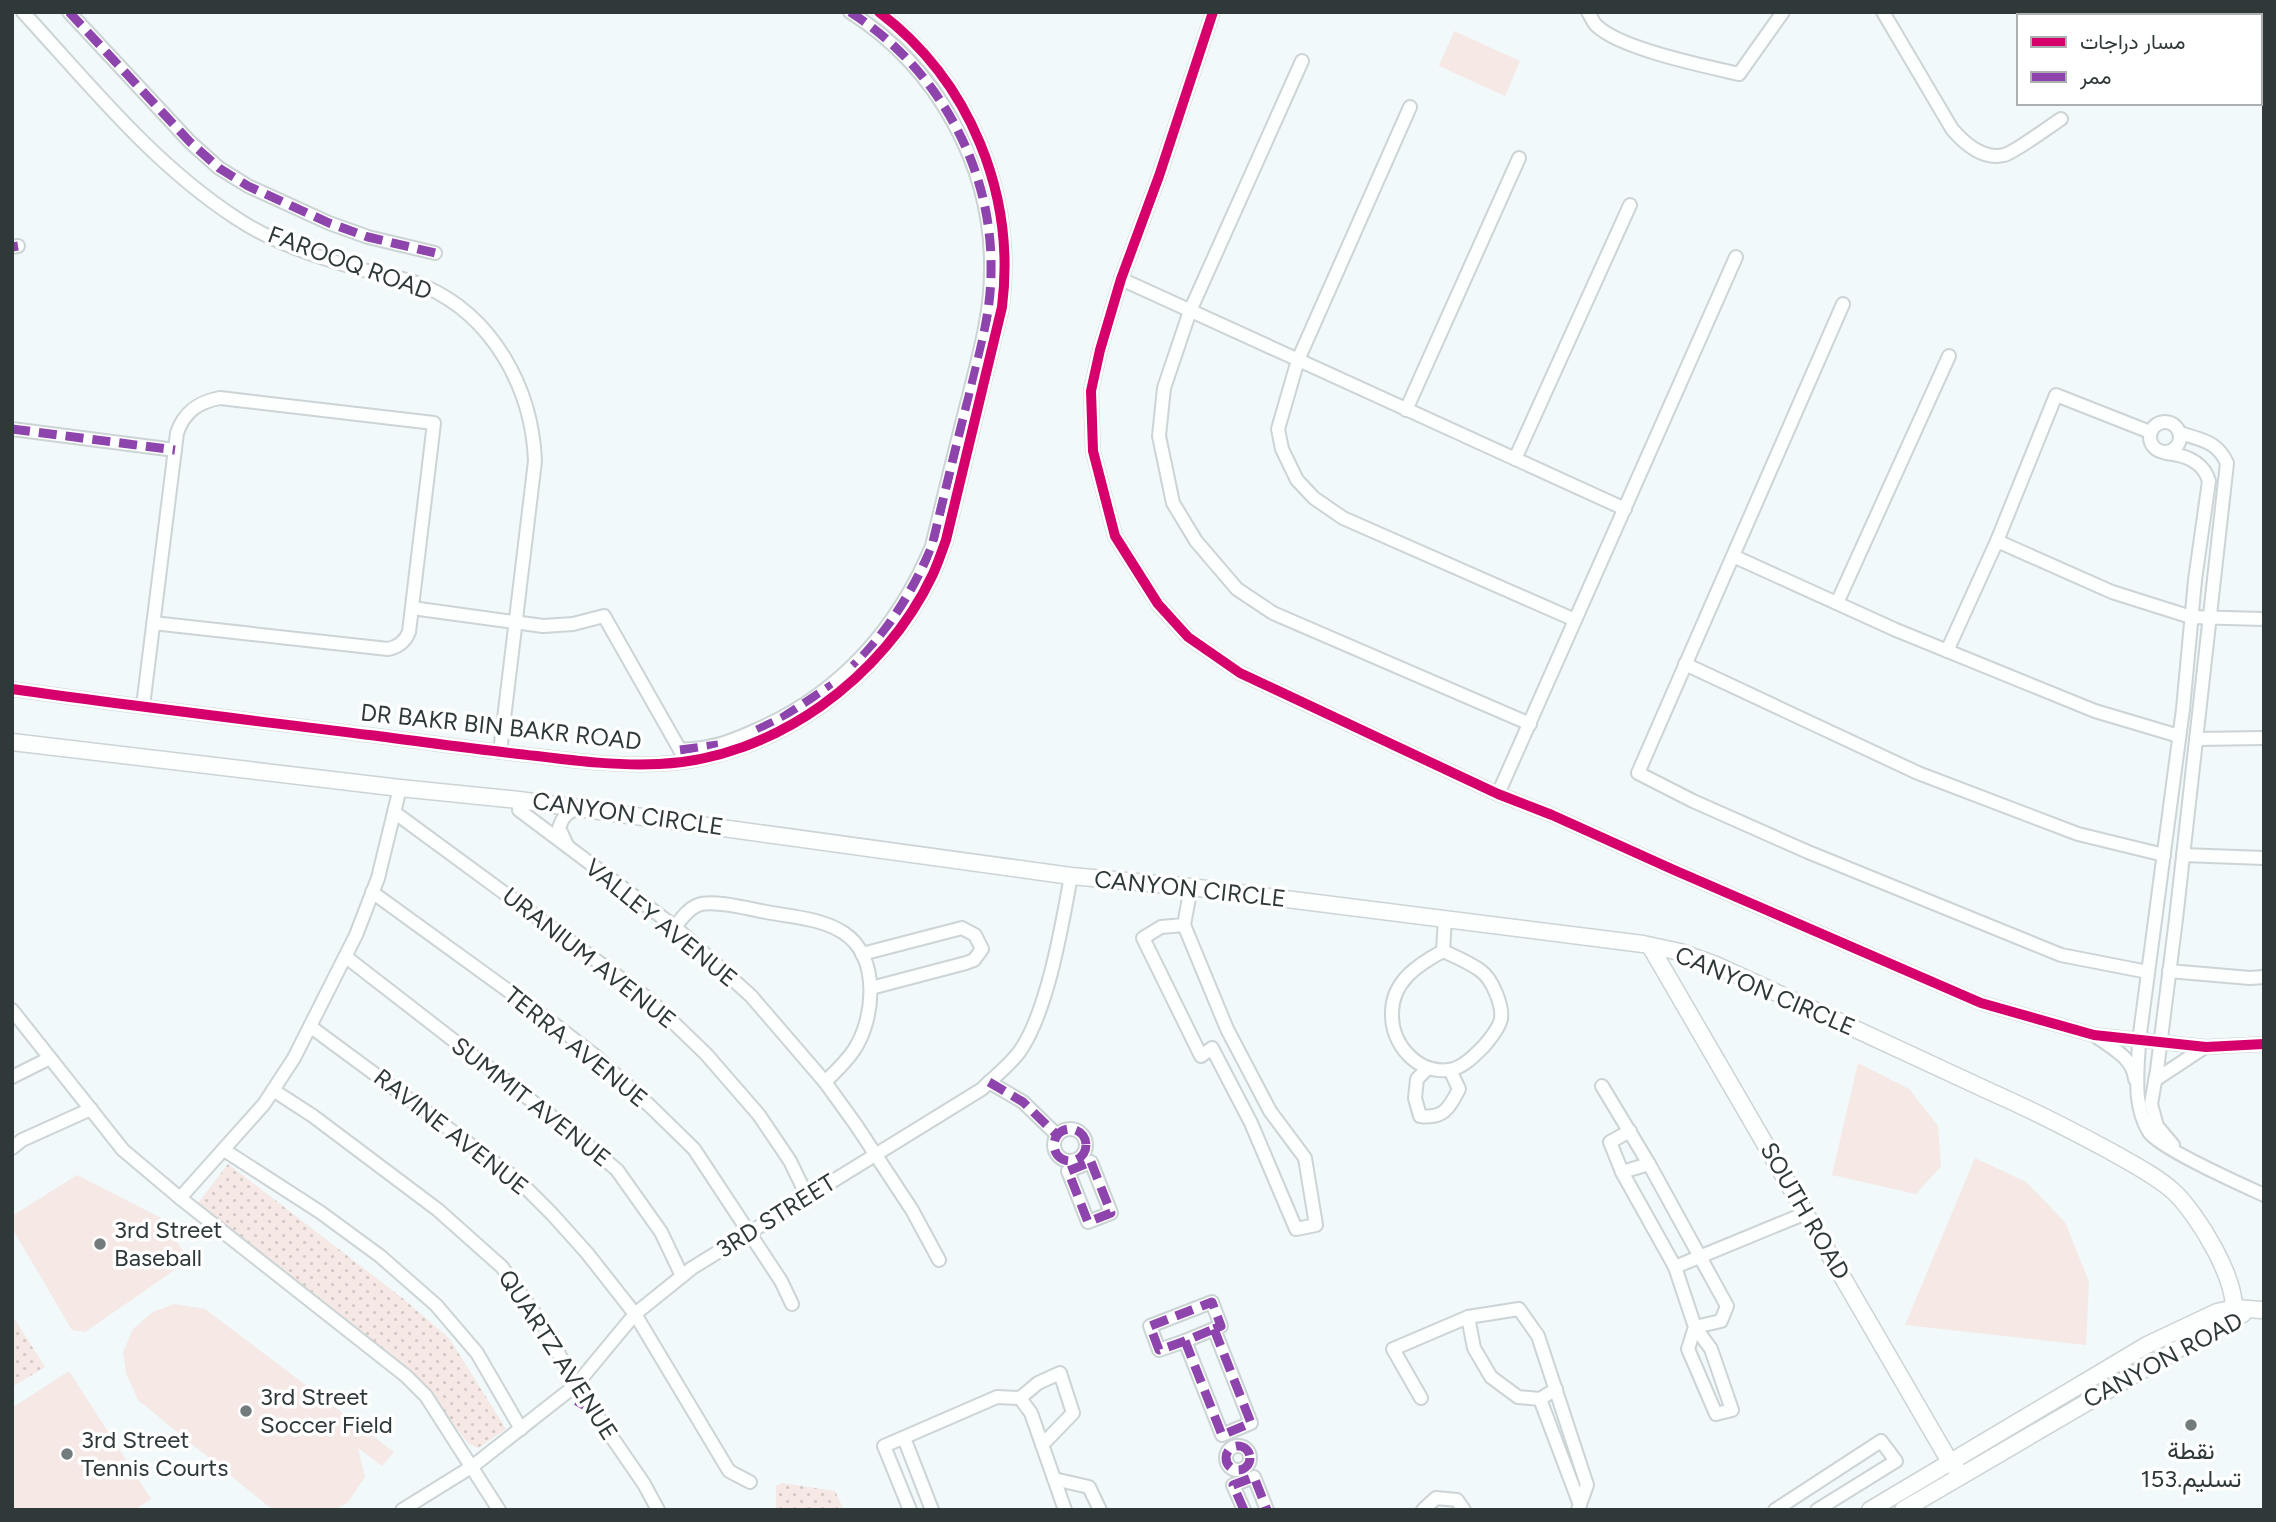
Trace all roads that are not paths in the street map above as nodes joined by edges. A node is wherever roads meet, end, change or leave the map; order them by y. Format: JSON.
{"nodes":[{"id":1,"x":23,"y":12,"type":"edge"},
{"id":2,"x":850,"y":12,"type":"edge"},
{"id":3,"x":879,"y":12,"type":"edge"},
{"id":4,"x":1213,"y":12,"type":"edge"},
{"id":5,"x":1588,"y":12,"type":"edge"},
{"id":6,"x":1783,"y":12,"type":"edge"},
{"id":7,"x":1883,"y":12,"type":"edge"},
{"id":8,"x":70,"y":13,"type":"edge"},
{"id":9,"x":1302,"y":61,"type":"dead end"},
{"id":10,"x":1410,"y":107,"type":"dead end"},
{"id":11,"x":2061,"y":119,"type":"dead end"},
{"id":12,"x":1519,"y":158,"type":"dead end"},
{"id":13,"x":1630,"y":205,"type":"dead end"},
{"id":14,"x":435,"y":253,"type":"dead end"},
{"id":15,"x":1736,"y":257,"type":"dead end"},
{"id":16,"x":1121,"y":279,"type":"junction"},
{"id":17,"x":1843,"y":304,"type":"dead end"},
{"id":18,"x":1190,"y":311,"type":"junction"},
{"id":19,"x":1949,"y":356,"type":"dead end"},
{"id":20,"x":1298,"y":360,"type":"junction"},
{"id":21,"x":1406,"y":410,"type":"junction"},
{"id":22,"x":12,"y":429,"type":"edge"},
{"id":23,"x":2150,"y":432,"type":"junction"},
{"id":24,"x":2180,"y":433,"type":"junction"},
{"id":25,"x":175,"y":450,"type":"junction"},
{"id":26,"x":2166,"y":453,"type":"junction"},
{"id":27,"x":1515,"y":459,"type":"junction"},
{"id":28,"x":1625,"y":509,"type":"junction"},
{"id":29,"x":1997,"y":541,"type":"junction"},
{"id":30,"x":1733,"y":556,"type":"junction"},
{"id":31,"x":1837,"y":603,"type":"junction"},
{"id":32,"x":412,"y":608,"type":"junction"},
{"id":33,"x":2192,"y":617,"type":"junction"},
{"id":34,"x":2209,"y":617,"type":"junction"},
{"id":35,"x":2264,"y":619,"type":"edge"},
{"id":36,"x":1576,"y":620,"type":"junction"},
{"id":37,"x":515,"y":622,"type":"junction"},
{"id":38,"x":153,"y":623,"type":"junction"},
{"id":39,"x":1947,"y":651,"type":"junction"},
{"id":40,"x":1685,"y":664,"type":"junction"},
{"id":41,"x":12,"y":689,"type":"edge"},
{"id":42,"x":143,"y":706,"type":"junction"},
{"id":43,"x":1530,"y":724,"type":"junction"},
{"id":44,"x":2179,"y":736,"type":"junction"},
{"id":45,"x":2264,"y":738,"type":"edge"},
{"id":46,"x":2196,"y":739,"type":"junction"},
{"id":47,"x":12,"y":742,"type":"edge"},
{"id":48,"x":500,"y":752,"type":"junction"},
{"id":49,"x":683,"y":755,"type":"junction"},
{"id":50,"x":400,"y":789,"type":"junction"},
{"id":51,"x":1498,"y":794,"type":"junction"},
{"id":52,"x":519,"y":800,"type":"junction"},
{"id":53,"x":583,"y":808,"type":"junction"},
{"id":54,"x":394,"y":811,"type":"junction"},
{"id":55,"x":575,"y":853,"type":"junction"},
{"id":56,"x":2164,"y":855,"type":"junction"},
{"id":57,"x":2183,"y":855,"type":"junction"},
{"id":58,"x":2264,"y":858,"type":"edge"},
{"id":59,"x":1071,"y":876,"type":"junction"},
{"id":60,"x":1191,"y":887,"type":"junction"},
{"id":61,"x":372,"y":892,"type":"junction"},
{"id":62,"x":1445,"y":919,"type":"junction"},
{"id":63,"x":1184,"y":925,"type":"junction"},
{"id":64,"x":675,"y":927,"type":"junction"},
{"id":65,"x":1650,"y":946,"type":"junction"},
{"id":66,"x":1443,"y":951,"type":"junction"},
{"id":67,"x":862,"y":954,"type":"junction"},
{"id":68,"x":346,"y":957,"type":"junction"},
{"id":69,"x":2169,"y":971,"type":"junction"},
{"id":70,"x":2148,"y":972,"type":"junction"},
{"id":71,"x":2264,"y":977,"type":"edge"},
{"id":72,"x":871,"y":988,"type":"junction"},
{"id":73,"x":12,"y":1010,"type":"edge"},
{"id":74,"x":311,"y":1027,"type":"junction"},
{"id":75,"x":2094,"y":1035,"type":"junction"},
{"id":76,"x":2140,"y":1041,"type":"junction"},
{"id":77,"x":2160,"y":1043,"type":"junction"},
{"id":78,"x":2264,"y":1044,"type":"edge"},
{"id":79,"x":2206,"y":1047,"type":"junction"},
{"id":80,"x":1409,"y":1057,"type":"junction"},
{"id":81,"x":50,"y":1058,"type":"junction"},
{"id":82,"x":1428,"y":1068,"type":"junction"},
{"id":83,"x":1450,"y":1070,"type":"junction"},
{"id":84,"x":12,"y":1077,"type":"edge"},
{"id":85,"x":1416,"y":1079,"type":"junction"},
{"id":86,"x":2155,"y":1080,"type":"junction"},
{"id":87,"x":825,"y":1082,"type":"junction"},
{"id":88,"x":989,"y":1082,"type":"junction"},
{"id":89,"x":1602,"y":1086,"type":"dead end"},
{"id":90,"x":274,"y":1090,"type":"junction"},
{"id":91,"x":2136,"y":1090,"type":"junction"},
{"id":92,"x":91,"y":1109,"type":"junction"},
{"id":93,"x":1630,"y":1131,"type":"junction"},
{"id":94,"x":1057,"y":1135,"type":"junction"},
{"id":95,"x":12,"y":1147,"type":"edge"},
{"id":96,"x":224,"y":1150,"type":"junction"},
{"id":97,"x":874,"y":1155,"type":"junction"},
{"id":98,"x":2182,"y":1156,"type":"junction"},
{"id":99,"x":1077,"y":1164,"type":"junction"},
{"id":100,"x":1649,"y":1164,"type":"junction"},
{"id":101,"x":1622,"y":1172,"type":"junction"},
{"id":102,"x":2264,"y":1195,"type":"edge"},
{"id":103,"x":807,"y":1196,"type":"junction"},
{"id":104,"x":180,"y":1198,"type":"junction"},
{"id":105,"x":1806,"y":1213,"type":"junction"},
{"id":106,"x":749,"y":1233,"type":"junction"},
{"id":107,"x":1701,"y":1256,"type":"junction"},
{"id":108,"x":939,"y":1260,"type":"dead end"},
{"id":109,"x":1675,"y":1267,"type":"junction"},
{"id":110,"x":682,"y":1276,"type":"junction"},
{"id":111,"x":792,"y":1304,"type":"dead end"},
{"id":112,"x":2234,"y":1313,"type":"junction"},
{"id":113,"x":635,"y":1314,"type":"junction"},
{"id":114,"x":1468,"y":1317,"type":"junction"},
{"id":115,"x":1695,"y":1327,"type":"junction"},
{"id":116,"x":1214,"y":1329,"type":"junction"},
{"id":117,"x":1185,"y":1341,"type":"junction"},
{"id":118,"x":1556,"y":1390,"type":"junction"},
{"id":119,"x":582,"y":1394,"type":"junction"},
{"id":120,"x":1020,"y":1398,"type":"junction"},
{"id":121,"x":1421,"y":1398,"type":"dead end"},
{"id":122,"x":1540,"y":1399,"type":"junction"},
{"id":123,"x":521,"y":1429,"type":"junction"},
{"id":124,"x":1231,"y":1431,"type":"junction"},
{"id":125,"x":904,"y":1438,"type":"junction"},
{"id":126,"x":1042,"y":1445,"type":"junction"},
{"id":127,"x":1950,"y":1462,"type":"junction"},
{"id":128,"x":473,"y":1466,"type":"junction"},
{"id":129,"x":1962,"y":1475,"type":"junction"},
{"id":130,"x":1243,"y":1476,"type":"junction"},
{"id":131,"x":1054,"y":1479,"type":"junction"},
{"id":132,"x":750,"y":1482,"type":"dead end"},
{"id":133,"x":1898,"y":1505,"type":"edge"},
{"id":134,"x":417,"y":1506,"type":"edge"},
{"id":135,"x":1579,"y":1507,"type":"edge"},
{"id":136,"x":401,"y":1510,"type":"edge"},
{"id":137,"x":499,"y":1510,"type":"edge"},
{"id":138,"x":658,"y":1510,"type":"edge"},
{"id":139,"x":909,"y":1510,"type":"edge"},
{"id":140,"x":932,"y":1510,"type":"edge"},
{"id":141,"x":1065,"y":1510,"type":"edge"},
{"id":142,"x":1100,"y":1510,"type":"edge"},
{"id":143,"x":1244,"y":1510,"type":"edge"},
{"id":144,"x":1268,"y":1510,"type":"edge"},
{"id":145,"x":1423,"y":1510,"type":"edge"},
{"id":146,"x":1464,"y":1510,"type":"edge"},
{"id":147,"x":1774,"y":1510,"type":"edge"},
{"id":148,"x":1817,"y":1510,"type":"edge"},
{"id":149,"x":1870,"y":1510,"type":"edge"}],
"edges":[{"from":1,"to":37,"type":"street","name":"FAROOQ ROAD"},
{"from":2,"to":49,"type":"street"},
{"from":3,"to":49,"type":"street","name":"DR BAKR BIN BAKR ROAD"},
{"from":4,"to":16,"type":"street"},
{"from":5,"to":6,"type":"street"},
{"from":7,"to":11,"type":"street"},
{"from":8,"to":14,"type":"street"},
{"from":9,"to":18,"type":"street"},
{"from":10,"to":20,"type":"street"},
{"from":12,"to":21,"type":"street"},
{"from":13,"to":27,"type":"street"},
{"from":15,"to":28,"type":"street"},
{"from":16,"to":18,"type":"street"},
{"from":16,"to":51,"type":"street"},
{"from":17,"to":30,"type":"street"},
{"from":18,"to":20,"type":"street"},
{"from":18,"to":43,"type":"street"},
{"from":19,"to":31,"type":"street"},
{"from":20,"to":21,"type":"street"},
{"from":20,"to":36,"type":"street"},
{"from":21,"to":27,"type":"street"},
{"from":22,"to":25,"type":"street"},
{"from":23,"to":24,"type":"street"},
{"from":23,"to":26,"type":"street"},
{"from":23,"to":29,"type":"street"},
{"from":24,"to":26,"type":"street"},
{"from":24,"to":34,"type":"street"},
{"from":25,"to":32,"type":"street"},
{"from":25,"to":38,"type":"street"},
{"from":26,"to":33,"type":"street"},
{"from":27,"to":28,"type":"street"},
{"from":28,"to":36,"type":"street"},
{"from":29,"to":33,"type":"street"},
{"from":29,"to":39,"type":"street"},
{"from":30,"to":31,"type":"street"},
{"from":30,"to":40,"type":"street"},
{"from":31,"to":39,"type":"street"},
{"from":32,"to":37,"type":"street"},
{"from":32,"to":38,"type":"street"},
{"from":33,"to":34,"type":"street"},
{"from":33,"to":44,"type":"street"},
{"from":34,"to":35,"type":"street"},
{"from":34,"to":46,"type":"street"},
{"from":36,"to":43,"type":"street"},
{"from":37,"to":48,"type":"street","name":"FAROOQ ROAD"},
{"from":37,"to":49,"type":"street"},
{"from":38,"to":42,"type":"street"},
{"from":39,"to":44,"type":"street"},
{"from":40,"to":56,"type":"street"},
{"from":40,"to":70,"type":"street"},
{"from":41,"to":42,"type":"street","name":"DR BAKR BIN BAKR ROAD"},
{"from":42,"to":48,"type":"street","name":"DR BAKR BIN BAKR ROAD"},
{"from":43,"to":51,"type":"street"},
{"from":44,"to":56,"type":"street"},
{"from":45,"to":46,"type":"street"},
{"from":46,"to":57,"type":"street"},
{"from":47,"to":50,"type":"main road","name":"CANYON CIRCLE"},
{"from":48,"to":49,"type":"street","name":"DR BAKR BIN BAKR ROAD"},
{"from":50,"to":52,"type":"main road","name":"CANYON CIRCLE"},
{"from":50,"to":54,"type":"street"},
{"from":51,"to":75,"type":"street"},
{"from":52,"to":53,"type":"main road","name":"CANYON CIRCLE"},
{"from":52,"to":55,"type":"street","name":"VALLEY AVENUE"},
{"from":53,"to":55,"type":"street"},
{"from":53,"to":59,"type":"main road","name":"CANYON CIRCLE"},
{"from":54,"to":61,"type":"street"},
{"from":54,"to":103,"type":"street","name":"URANIUM AVENUE"},
{"from":55,"to":64,"type":"street","name":"VALLEY AVENUE"},
{"from":56,"to":70,"type":"street"},
{"from":57,"to":58,"type":"street"},
{"from":57,"to":69,"type":"street"},
{"from":59,"to":60,"type":"main road","name":"CANYON CIRCLE"},
{"from":59,"to":88,"type":"street","name":"3RD STREET"},
{"from":60,"to":62,"type":"main road","name":"CANYON CIRCLE"},
{"from":60,"to":63,"type":"street"},
{"from":61,"to":68,"type":"street"},
{"from":61,"to":106,"type":"street","name":"TERRA AVENUE"},
{"from":62,"to":65,"type":"main road","name":"CANYON CIRCLE"},
{"from":62,"to":66,"type":"street"},
{"from":63,"to":63,"type":"street"},
{"from":64,"to":67,"type":"street"},
{"from":64,"to":87,"type":"street","name":"VALLEY AVENUE"},
{"from":65,"to":105,"type":"main road","name":"SOUTH ROAD"},
{"from":65,"to":112,"type":"main road","name":"CANYON CIRCLE"},
{"from":66,"to":80,"type":"street"},
{"from":66,"to":83,"type":"street"},
{"from":67,"to":72,"type":"street"},
{"from":67,"to":72,"type":"street"},
{"from":68,"to":74,"type":"street"},
{"from":68,"to":110,"type":"street","name":"SUMMIT AVENUE"},
{"from":69,"to":71,"type":"street"},
{"from":69,"to":77,"type":"street"},
{"from":70,"to":76,"type":"street"},
{"from":72,"to":87,"type":"street"},
{"from":73,"to":81,"type":"street"},
{"from":74,"to":90,"type":"street"},
{"from":74,"to":113,"type":"street","name":"RAVINE AVENUE"},
{"from":75,"to":76,"type":"street"},
{"from":75,"to":91,"type":"street"},
{"from":76,"to":77,"type":"street"},
{"from":76,"to":91,"type":"street"},
{"from":77,"to":79,"type":"street"},
{"from":77,"to":86,"type":"street"},
{"from":78,"to":79,"type":"street"},
{"from":79,"to":86,"type":"street"},
{"from":80,"to":82,"type":"street"},
{"from":80,"to":85,"type":"street"},
{"from":81,"to":84,"type":"street"},
{"from":81,"to":92,"type":"street"},
{"from":82,"to":83,"type":"street"},
{"from":82,"to":85,"type":"street"},
{"from":83,"to":85,"type":"street"},
{"from":86,"to":98,"type":"street"},
{"from":87,"to":97,"type":"street","name":"VALLEY AVENUE"},
{"from":88,"to":94,"type":"street"},
{"from":88,"to":97,"type":"street","name":"3RD STREET"},
{"from":89,"to":93,"type":"street"},
{"from":90,"to":96,"type":"street"},
{"from":90,"to":119,"type":"street","name":"QUARTZ AVENUE"},
{"from":91,"to":98,"type":"street"},
{"from":92,"to":95,"type":"street"},
{"from":92,"to":104,"type":"street"},
{"from":93,"to":100,"type":"street"},
{"from":93,"to":101,"type":"street"},
{"from":94,"to":99,"type":"street"},
{"from":94,"to":99,"type":"street"},
{"from":96,"to":104,"type":"street"},
{"from":96,"to":123,"type":"street"},
{"from":97,"to":103,"type":"street","name":"3RD STREET"},
{"from":97,"to":108,"type":"street","name":"VALLEY AVENUE"},
{"from":98,"to":102,"type":"street"},
{"from":99,"to":99,"type":"street"},
{"from":100,"to":101,"type":"street"},
{"from":100,"to":107,"type":"street"},
{"from":101,"to":109,"type":"street"},
{"from":103,"to":106,"type":"street","name":"3RD STREET"},
{"from":104,"to":128,"type":"street"},
{"from":105,"to":107,"type":"street"},
{"from":105,"to":127,"type":"main road","name":"SOUTH ROAD"},
{"from":106,"to":110,"type":"street","name":"3RD STREET"},
{"from":106,"to":111,"type":"street","name":"TERRA AVENUE"},
{"from":107,"to":109,"type":"street"},
{"from":107,"to":115,"type":"street"},
{"from":109,"to":115,"type":"street"},
{"from":110,"to":113,"type":"street","name":"3RD STREET"},
{"from":112,"to":127,"type":"main road","name":"CANYON ROAD"},
{"from":112,"to":129,"type":"main road","name":"CANYON ROAD"},
{"from":113,"to":119,"type":"street","name":"3RD STREET"},
{"from":113,"to":132,"type":"street","name":"RAVINE AVENUE"},
{"from":114,"to":118,"type":"street"},
{"from":114,"to":121,"type":"street"},
{"from":114,"to":122,"type":"street"},
{"from":115,"to":115,"type":"street"},
{"from":116,"to":117,"type":"street"},
{"from":116,"to":117,"type":"street"},
{"from":116,"to":124,"type":"street"},
{"from":117,"to":124,"type":"street"},
{"from":118,"to":122,"type":"street"},
{"from":118,"to":135,"type":"street"},
{"from":119,"to":123,"type":"street","name":"3RD STREET"},
{"from":119,"to":138,"type":"street","name":"QUARTZ AVENUE"},
{"from":120,"to":125,"type":"street"},
{"from":120,"to":126,"type":"street"},
{"from":120,"to":126,"type":"street"},
{"from":122,"to":135,"type":"street"},
{"from":123,"to":128,"type":"street","name":"3RD STREET"},
{"from":124,"to":130,"type":"street"},
{"from":125,"to":139,"type":"street"},
{"from":125,"to":140,"type":"street"},
{"from":126,"to":131,"type":"street"},
{"from":127,"to":129,"type":"main road","name":"SOUTH ROAD"},
{"from":127,"to":133,"type":"main road","name":"CANYON ROAD"},
{"from":128,"to":134,"type":"street","name":"3RD STREET"},
{"from":128,"to":137,"type":"street"},
{"from":129,"to":133,"type":"main road","name":"CANYON ROAD"},
{"from":130,"to":143,"type":"street"},
{"from":130,"to":144,"type":"street"},
{"from":131,"to":141,"type":"street"},
{"from":131,"to":142,"type":"street"},
{"from":133,"to":149,"type":"main road","name":"CANYON ROAD"},
{"from":134,"to":136,"type":"street","name":"3RD STREET"},
{"from":145,"to":146,"type":"street"},
{"from":147,"to":148,"type":"street"}]}
